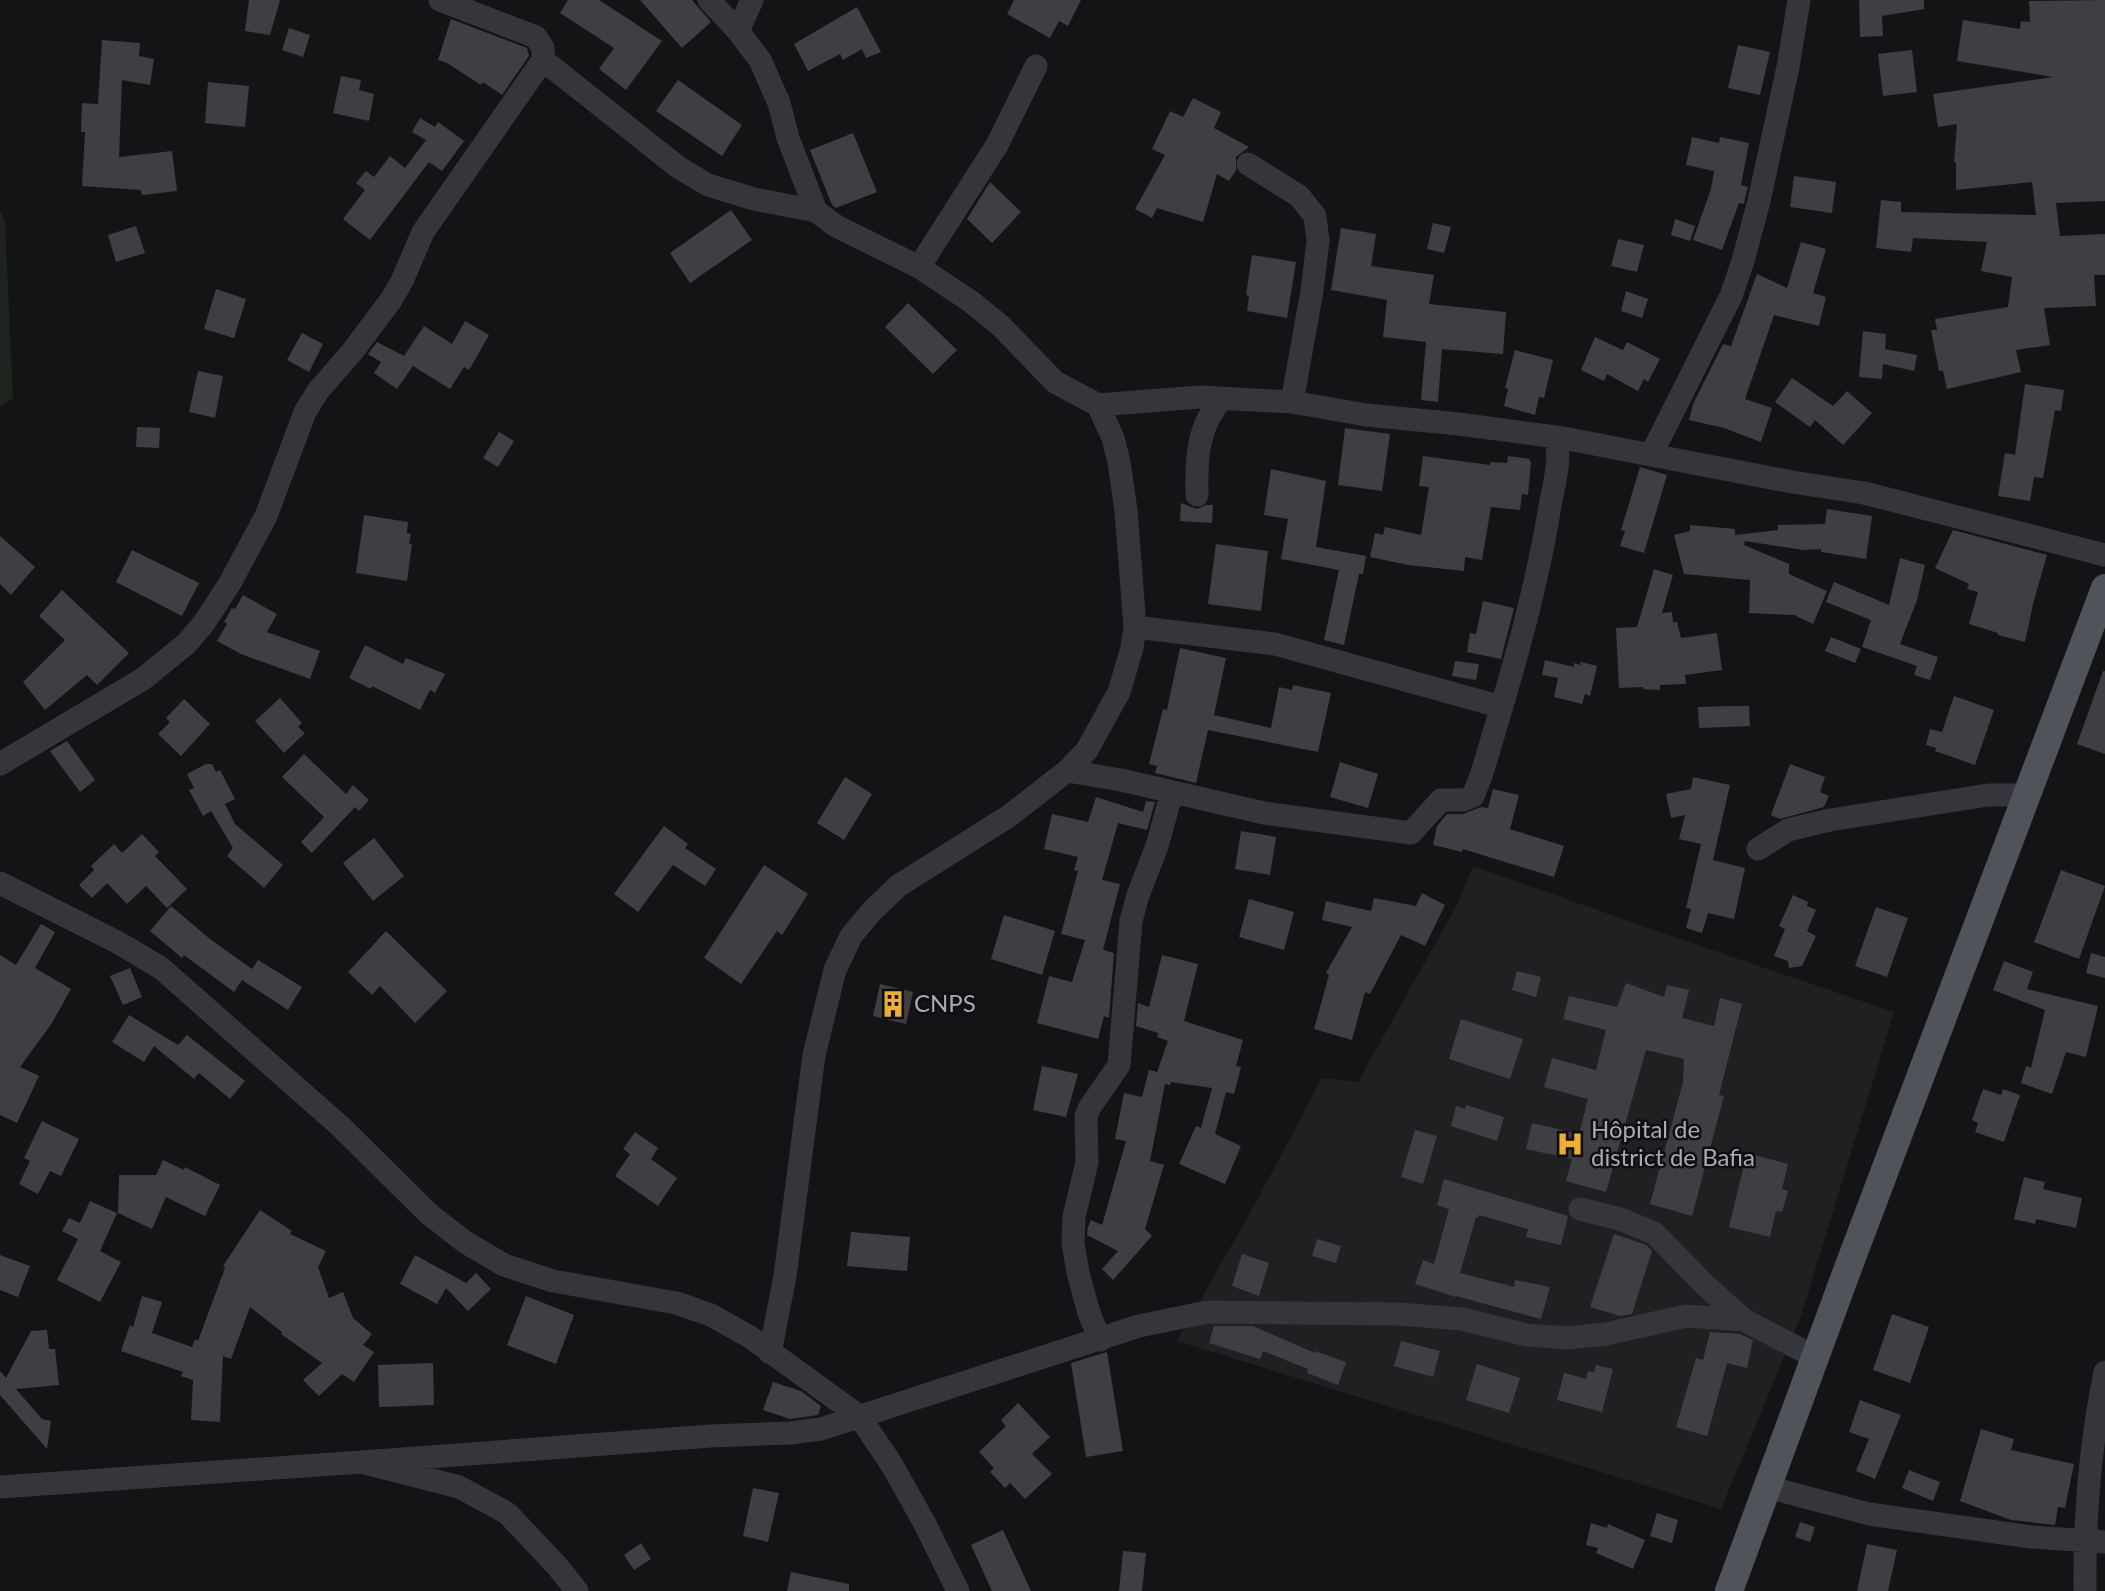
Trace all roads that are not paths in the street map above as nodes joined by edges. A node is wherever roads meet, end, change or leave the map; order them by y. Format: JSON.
{"nodes":[{"id":1,"x":440,"y":0,"type":"edge"},
{"id":2,"x":709,"y":0,"type":"edge"},
{"id":3,"x":752,"y":0,"type":"edge"},
{"id":4,"x":1799,"y":0,"type":"edge"},
{"id":5,"x":738,"y":31,"type":"junction"},
{"id":6,"x":543,"y":60,"type":"junction"},
{"id":7,"x":1036,"y":66,"type":"dead end"},
{"id":8,"x":1248,"y":164,"type":"dead end"},
{"id":9,"x":816,"y":211,"type":"junction"},
{"id":10,"x":919,"y":267,"type":"junction"},
{"id":11,"x":1223,"y":398,"type":"junction"},
{"id":12,"x":1292,"y":402,"type":"junction"},
{"id":13,"x":1098,"y":405,"type":"junction"},
{"id":14,"x":1555,"y":437,"type":"junction"},
{"id":15,"x":1651,"y":455,"type":"junction"},
{"id":16,"x":1197,"y":495,"type":"dead end"},
{"id":17,"x":2105,"y":555,"type":"edge"},
{"id":18,"x":2105,"y":588,"type":"edge"},
{"id":19,"x":1135,"y":627,"type":"junction"},
{"id":20,"x":1502,"y":707,"type":"junction"},
{"id":21,"x":0,"y":764,"type":"edge"},
{"id":22,"x":1068,"y":771,"type":"junction"},
{"id":23,"x":1172,"y":792,"type":"junction"},
{"id":24,"x":2028,"y":795,"type":"junction"},
{"id":25,"x":1758,"y":849,"type":"dead end"},
{"id":26,"x":2,"y":888,"type":"edge"},
{"id":27,"x":1580,"y":1209,"type":"dead end"},
{"id":28,"x":1744,"y":1320,"type":"junction"},
{"id":29,"x":1100,"y":1340,"type":"junction"},
{"id":30,"x":770,"y":1353,"type":"junction"},
{"id":31,"x":1815,"y":1357,"type":"junction"},
{"id":32,"x":2105,"y":1372,"type":"edge"},
{"id":33,"x":859,"y":1416,"type":"junction"},
{"id":34,"x":362,"y":1462,"type":"junction"},
{"id":35,"x":0,"y":1487,"type":"edge"},
{"id":36,"x":1767,"y":1487,"type":"junction"},
{"id":37,"x":2095,"y":1542,"type":"edge"},
{"id":38,"x":577,"y":1591,"type":"edge"},
{"id":39,"x":958,"y":1591,"type":"edge"},
{"id":40,"x":1730,"y":1591,"type":"edge"},
{"id":41,"x":2085,"y":1591,"type":"edge"}],
"edges":[{"from":1,"to":6,"type":"street"},
{"from":2,"to":5,"type":"street"},
{"from":3,"to":5,"type":"street"},
{"from":4,"to":15,"type":"street"},
{"from":5,"to":9,"type":"street"},
{"from":6,"to":9,"type":"street"},
{"from":6,"to":21,"type":"street"},
{"from":7,"to":10,"type":"street"},
{"from":8,"to":12,"type":"street"},
{"from":9,"to":10,"type":"street"},
{"from":10,"to":13,"type":"street"},
{"from":11,"to":12,"type":"street"},
{"from":11,"to":13,"type":"street"},
{"from":11,"to":16,"type":"street"},
{"from":12,"to":14,"type":"street"},
{"from":13,"to":19,"type":"street"},
{"from":14,"to":15,"type":"street"},
{"from":14,"to":20,"type":"street"},
{"from":15,"to":17,"type":"street"},
{"from":18,"to":24,"type":"main road"},
{"from":19,"to":20,"type":"street"},
{"from":19,"to":22,"type":"street"},
{"from":20,"to":23,"type":"street"},
{"from":22,"to":23,"type":"street"},
{"from":22,"to":30,"type":"street"},
{"from":23,"to":29,"type":"street"},
{"from":24,"to":25,"type":"street"},
{"from":24,"to":31,"type":"main road"},
{"from":26,"to":30,"type":"street"},
{"from":27,"to":28,"type":"street"},
{"from":28,"to":29,"type":"street"},
{"from":28,"to":31,"type":"street"},
{"from":29,"to":33,"type":"street"},
{"from":30,"to":33,"type":"street"},
{"from":31,"to":36,"type":"main road"},
{"from":32,"to":37,"type":"street"},
{"from":33,"to":34,"type":"street"},
{"from":33,"to":39,"type":"street"},
{"from":34,"to":35,"type":"street"},
{"from":34,"to":38,"type":"street"},
{"from":36,"to":37,"type":"street"},
{"from":36,"to":40,"type":"main road"},
{"from":37,"to":41,"type":"street"}]}
